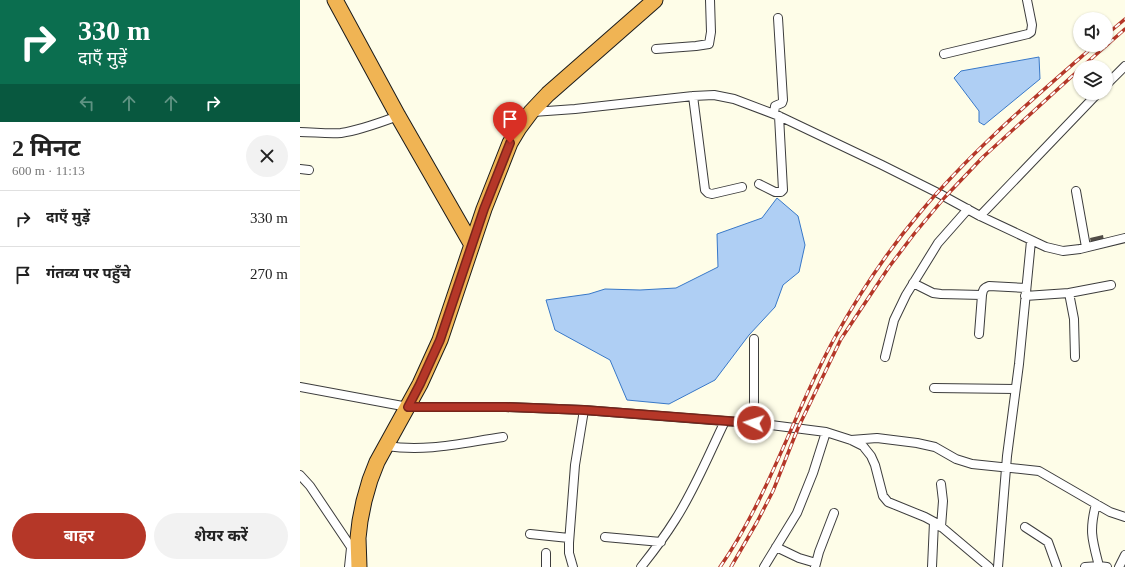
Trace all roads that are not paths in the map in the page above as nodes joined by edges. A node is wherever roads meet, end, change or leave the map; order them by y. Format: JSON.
{"nodes":[{"id":1,"x":336,"y":0,"type":"edge"},
{"id":2,"x":655,"y":0,"type":"edge"},
{"id":3,"x":710,"y":0,"type":"edge"},
{"id":4,"x":1027,"y":0,"type":"edge"},
{"id":5,"x":778,"y":18,"type":"dead end"},
{"id":6,"x":656,"y":49,"type":"dead end"},
{"id":7,"x":944,"y":54,"type":"dead end"},
{"id":8,"x":1125,"y":66,"type":"edge"},
{"id":9,"x":1113,"y":78,"type":"edge"},
{"id":10,"x":693,"y":96,"type":"junction"},
{"id":11,"x":1091,"y":100,"type":"edge"},
{"id":12,"x":531,"y":112,"type":"junction"},
{"id":13,"x":776,"y":115,"type":"junction"},
{"id":14,"x":398,"y":116,"type":"junction"},
{"id":15,"x":300,"y":132,"type":"edge"},
{"id":16,"x":300,"y":169,"type":"edge"},
{"id":17,"x":309,"y":170,"type":"dead end"},
{"id":18,"x":759,"y":184,"type":"dead end"},
{"id":19,"x":742,"y":187,"type":"dead end"},
{"id":20,"x":1076,"y":191,"type":"dead end"},
{"id":21,"x":968,"y":209,"type":"junction"},
{"id":22,"x":980,"y":216,"type":"junction"},
{"id":23,"x":1125,"y":238,"type":"edge"},
{"id":24,"x":1031,"y":241,"type":"junction"},
{"id":25,"x":472,"y":245,"type":"junction"},
{"id":26,"x":1086,"y":247,"type":"junction"},
{"id":27,"x":913,"y":283,"type":"junction"},
{"id":28,"x":1111,"y":285,"type":"dead end"},
{"id":29,"x":1025,"y":292,"type":"junction"},
{"id":30,"x":1069,"y":293,"type":"junction"},
{"id":31,"x":982,"y":295,"type":"junction"},
{"id":32,"x":979,"y":334,"type":"dead end"},
{"id":33,"x":754,"y":338,"type":"dead end"},
{"id":34,"x":885,"y":357,"type":"dead end"},
{"id":35,"x":1075,"y":357,"type":"dead end"},
{"id":36,"x":300,"y":387,"type":"edge"},
{"id":37,"x":934,"y":388,"type":"dead end"},
{"id":38,"x":1015,"y":389,"type":"junction"},
{"id":39,"x":408,"y":407,"type":"junction"},
{"id":40,"x":584,"y":410,"type":"junction"},
{"id":41,"x":725,"y":421,"type":"junction"},
{"id":42,"x":754,"y":423,"type":"junction"},
{"id":43,"x":826,"y":432,"type":"junction"},
{"id":44,"x":502,"y":437,"type":"dead end"},
{"id":45,"x":851,"y":440,"type":"junction"},
{"id":46,"x":386,"y":446,"type":"junction"},
{"id":47,"x":1006,"y":467,"type":"junction"},
{"id":48,"x":300,"y":475,"type":"edge"},
{"id":49,"x":941,"y":484,"type":"dead end"},
{"id":50,"x":1096,"y":504,"type":"junction"},
{"id":51,"x":834,"y":513,"type":"dead end"},
{"id":52,"x":1125,"y":517,"type":"edge"},
{"id":53,"x":934,"y":522,"type":"junction"},
{"id":54,"x":941,"y":527,"type":"junction"},
{"id":55,"x":1025,"y":527,"type":"dead end"},
{"id":56,"x":530,"y":534,"type":"dead end"},
{"id":57,"x":605,"y":537,"type":"dead end"},
{"id":58,"x":569,"y":538,"type":"junction"},
{"id":59,"x":661,"y":542,"type":"junction"},
{"id":60,"x":776,"y":547,"type":"junction"},
{"id":61,"x":546,"y":553,"type":"dead end"},
{"id":62,"x":1125,"y":555,"type":"edge"},
{"id":63,"x":354,"y":560,"type":"edge"},
{"id":64,"x":815,"y":565,"type":"edge"},
{"id":65,"x":546,"y":567,"type":"edge"},
{"id":66,"x":573,"y":567,"type":"edge"},
{"id":67,"x":641,"y":567,"type":"edge"},
{"id":68,"x":764,"y":567,"type":"edge"},
{"id":69,"x":932,"y":567,"type":"edge"},
{"id":70,"x":989,"y":567,"type":"edge"},
{"id":71,"x":998,"y":567,"type":"edge"},
{"id":72,"x":1057,"y":567,"type":"edge"},
{"id":73,"x":1085,"y":567,"type":"edge"},
{"id":74,"x":1102,"y":567,"type":"edge"},
{"id":75,"x":1119,"y":567,"type":"edge"}],
"edges":[{"from":1,"to":14,"type":"highway"},
{"from":2,"to":12,"type":"highway"},
{"from":3,"to":6,"type":"street"},
{"from":4,"to":7,"type":"street"},
{"from":5,"to":13,"type":"street"},
{"from":8,"to":9,"type":"street"},
{"from":10,"to":12,"type":"street"},
{"from":10,"to":13,"type":"street"},
{"from":10,"to":19,"type":"street"},
{"from":11,"to":22,"type":"street"},
{"from":12,"to":25,"type":"highway"},
{"from":13,"to":18,"type":"street"},
{"from":13,"to":21,"type":"street"},
{"from":14,"to":15,"type":"street"},
{"from":14,"to":25,"type":"highway"},
{"from":16,"to":17,"type":"street"},
{"from":20,"to":26,"type":"street"},
{"from":21,"to":22,"type":"street"},
{"from":21,"to":27,"type":"street"},
{"from":22,"to":24,"type":"street"},
{"from":23,"to":26,"type":"street"},
{"from":24,"to":26,"type":"street"},
{"from":24,"to":29,"type":"street"},
{"from":25,"to":39,"type":"highway"},
{"from":27,"to":31,"type":"street"},
{"from":27,"to":34,"type":"street"},
{"from":28,"to":30,"type":"street"},
{"from":29,"to":30,"type":"street"},
{"from":29,"to":31,"type":"street"},
{"from":29,"to":38,"type":"street"},
{"from":30,"to":35,"type":"street"},
{"from":31,"to":32,"type":"street"},
{"from":33,"to":42,"type":"street"},
{"from":36,"to":39,"type":"street"},
{"from":37,"to":38,"type":"street"},
{"from":38,"to":47,"type":"street"},
{"from":39,"to":40,"type":"street"},
{"from":39,"to":46,"type":"highway"},
{"from":40,"to":41,"type":"street"},
{"from":40,"to":58,"type":"street"},
{"from":41,"to":42,"type":"street"},
{"from":41,"to":59,"type":"street"},
{"from":42,"to":43,"type":"street"},
{"from":43,"to":45,"type":"street"},
{"from":43,"to":60,"type":"street"},
{"from":44,"to":46,"type":"street"},
{"from":45,"to":47,"type":"street"},
{"from":45,"to":53,"type":"street"},
{"from":46,"to":63,"type":"highway"},
{"from":47,"to":50,"type":"street"},
{"from":47,"to":71,"type":"street"},
{"from":48,"to":63,"type":"street"},
{"from":49,"to":54,"type":"street"},
{"from":50,"to":52,"type":"street"},
{"from":50,"to":74,"type":"street"},
{"from":51,"to":64,"type":"street"},
{"from":53,"to":54,"type":"street"},
{"from":53,"to":69,"type":"street"},
{"from":54,"to":70,"type":"street"},
{"from":55,"to":72,"type":"street"},
{"from":56,"to":58,"type":"street"},
{"from":57,"to":59,"type":"street"},
{"from":58,"to":66,"type":"street"},
{"from":59,"to":67,"type":"street"},
{"from":60,"to":64,"type":"street"},
{"from":60,"to":68,"type":"street"},
{"from":61,"to":65,"type":"street"},
{"from":62,"to":75,"type":"street"},
{"from":73,"to":74,"type":"street"}]}
